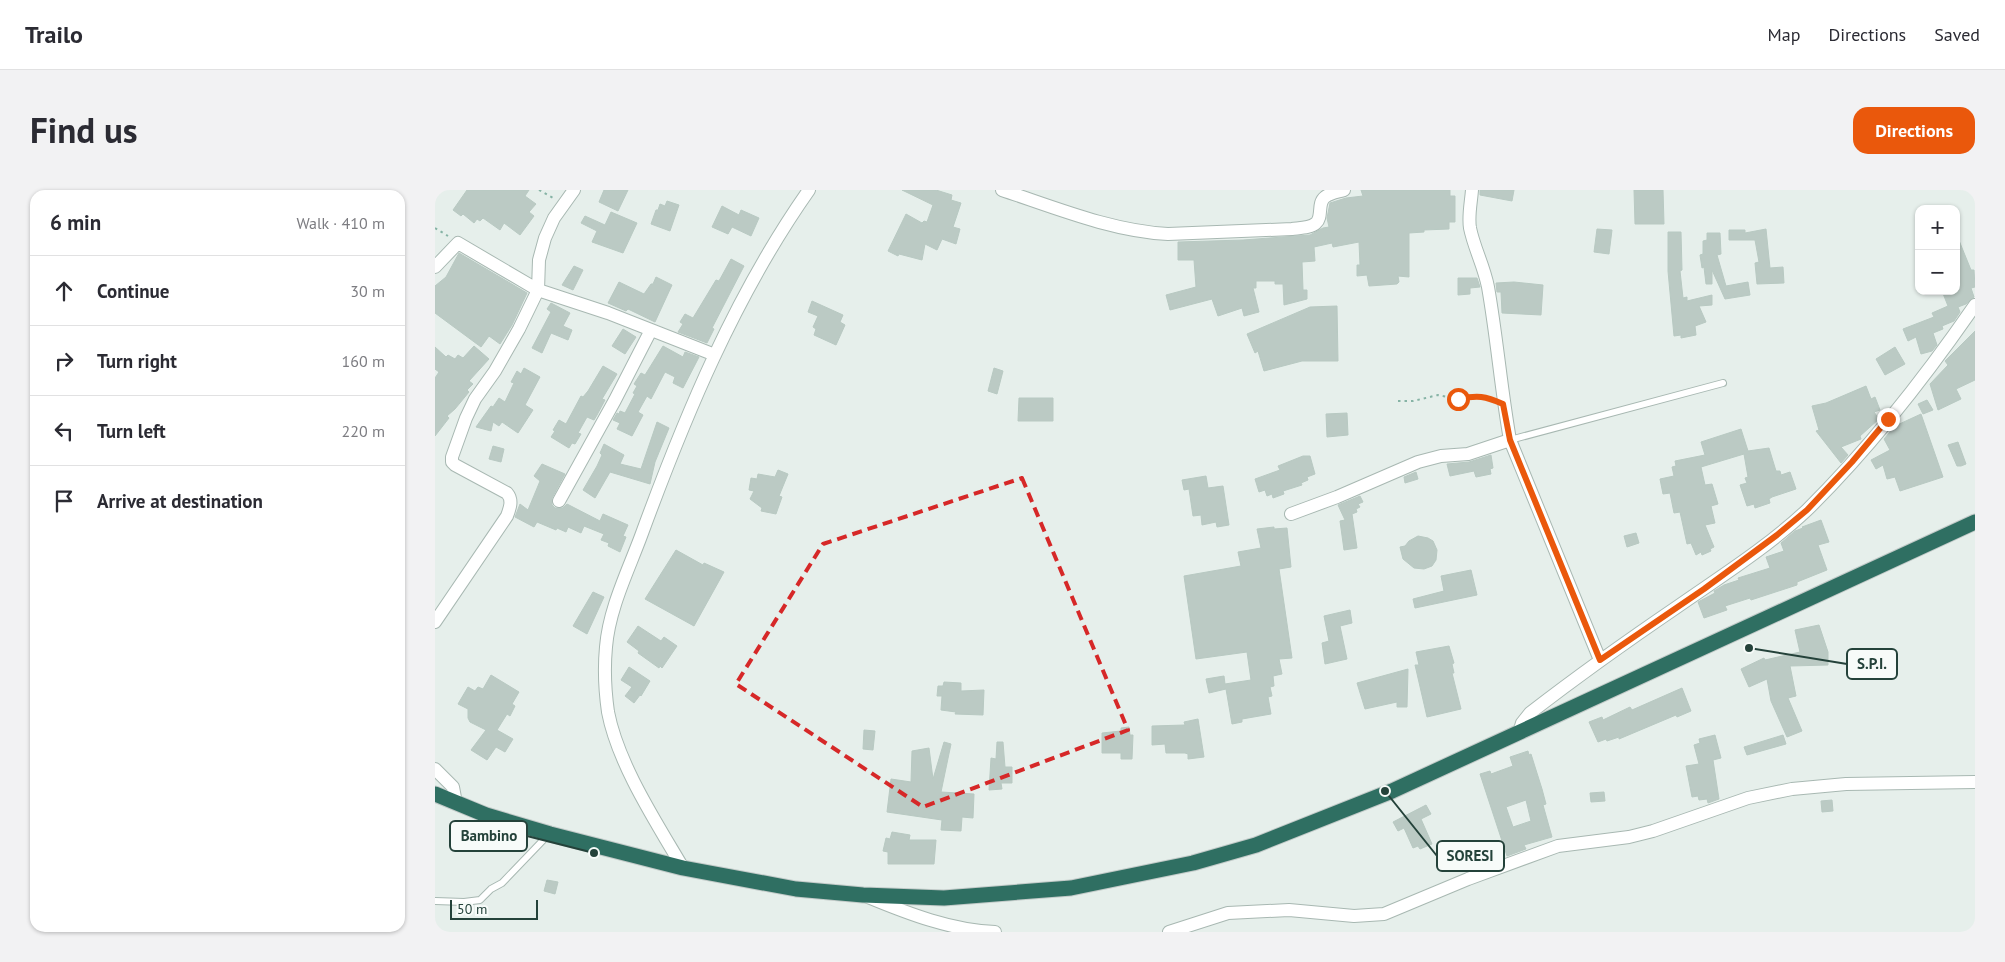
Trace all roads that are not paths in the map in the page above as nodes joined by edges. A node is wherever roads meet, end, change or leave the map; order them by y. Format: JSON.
{"nodes":[{"id":1,"x":574,"y":190,"type":"edge"},
{"id":2,"x":809,"y":190,"type":"edge"},
{"id":3,"x":1002,"y":190,"type":"edge"},
{"id":4,"x":1344,"y":190,"type":"edge"},
{"id":5,"x":1472,"y":190,"type":"edge"},
{"id":6,"x":435,"y":267,"type":"edge"},
{"id":7,"x":538,"y":290,"type":"junction"},
{"id":8,"x":1975,"y":305,"type":"edge"},
{"id":9,"x":651,"y":330,"type":"junction"},
{"id":10,"x":715,"y":355,"type":"junction"},
{"id":11,"x":1723,"y":383,"type":"dead end"},
{"id":12,"x":1510,"y":440,"type":"junction"},
{"id":13,"x":559,"y":501,"type":"dead end"},
{"id":14,"x":1291,"y":514,"type":"dead end"},
{"id":15,"x":1975,"y":522,"type":"edge"},
{"id":16,"x":435,"y":622,"type":"edge"},
{"id":17,"x":1600,"y":660,"type":"junction"},
{"id":18,"x":1519,"y":733,"type":"junction"},
{"id":19,"x":435,"y":769,"type":"edge"},
{"id":20,"x":1975,"y":782,"type":"edge"},
{"id":21,"x":435,"y":794,"type":"edge"},
{"id":22,"x":457,"y":803,"type":"junction"},
{"id":23,"x":550,"y":834,"type":"junction"},
{"id":24,"x":683,"y":868,"type":"junction"},
{"id":25,"x":863,"y":895,"type":"junction"},
{"id":26,"x":435,"y":901,"type":"edge"},
{"id":27,"x":995,"y":932,"type":"edge"},
{"id":28,"x":1169,"y":932,"type":"edge"}],
"edges":[{"from":1,"to":7,"type":"street"},
{"from":2,"to":10,"type":"street"},
{"from":3,"to":4,"type":"street"},
{"from":5,"to":12,"type":"street"},
{"from":6,"to":7,"type":"street"},
{"from":7,"to":9,"type":"street"},
{"from":7,"to":16,"type":"street"},
{"from":8,"to":17,"type":"street"},
{"from":9,"to":10,"type":"street"},
{"from":9,"to":13,"type":"street"},
{"from":10,"to":24,"type":"street"},
{"from":11,"to":12,"type":"lane"},
{"from":12,"to":14,"type":"street"},
{"from":12,"to":17,"type":"street"},
{"from":15,"to":18,"type":"highway"},
{"from":17,"to":18,"type":"street"},
{"from":18,"to":25,"type":"highway"},
{"from":19,"to":22,"type":"street"},
{"from":20,"to":28,"type":"street"},
{"from":21,"to":22,"type":"highway"},
{"from":22,"to":23,"type":"highway"},
{"from":23,"to":24,"type":"highway"},
{"from":23,"to":26,"type":"lane"},
{"from":24,"to":25,"type":"highway"},
{"from":25,"to":27,"type":"street"}]}
